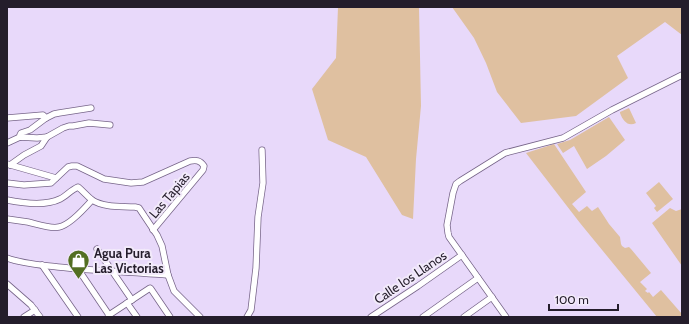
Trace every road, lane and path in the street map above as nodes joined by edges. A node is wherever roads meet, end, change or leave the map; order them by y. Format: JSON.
{"nodes":[{"id":1,"x":682,"y":75,"type":"edge"},
{"id":2,"x":91,"y":108,"type":"dead end"},
{"id":3,"x":7,"y":118,"type":"edge"},
{"id":4,"x":46,"y":118,"type":"junction"},
{"id":5,"x":110,"y":125,"type":"dead end"},
{"id":6,"x":20,"y":137,"type":"junction"},
{"id":7,"x":47,"y":137,"type":"junction"},
{"id":8,"x":7,"y":143,"type":"edge"},
{"id":9,"x":262,"y":150,"type":"dead end"},
{"id":10,"x":8,"y":164,"type":"edge"},
{"id":11,"x":56,"y":178,"type":"junction"},
{"id":12,"x":7,"y":183,"type":"edge"},
{"id":13,"x":7,"y":200,"type":"edge"},
{"id":14,"x":92,"y":200,"type":"junction"},
{"id":15,"x":7,"y":219,"type":"edge"},
{"id":16,"x":154,"y":230,"type":"junction"},
{"id":17,"x":97,"y":249,"type":"dead end"},
{"id":18,"x":462,"y":255,"type":"junction"},
{"id":19,"x":7,"y":258,"type":"edge"},
{"id":20,"x":42,"y":266,"type":"junction"},
{"id":21,"x":78,"y":269,"type":"junction"},
{"id":22,"x":112,"y":271,"type":"junction"},
{"id":23,"x":168,"y":275,"type":"junction"},
{"id":24,"x":478,"y":278,"type":"junction"},
{"id":25,"x":8,"y":286,"type":"edge"},
{"id":26,"x":492,"y":297,"type":"junction"},
{"id":27,"x":130,"y":301,"type":"junction"},
{"id":28,"x":35,"y":310,"type":"junction"},
{"id":29,"x":109,"y":316,"type":"edge"},
{"id":30,"x":24,"y":317,"type":"edge"},
{"id":31,"x":40,"y":317,"type":"edge"},
{"id":32,"x":78,"y":317,"type":"edge"},
{"id":33,"x":137,"y":317,"type":"edge"},
{"id":34,"x":170,"y":317,"type":"edge"},
{"id":35,"x":200,"y":317,"type":"edge"},
{"id":36,"x":247,"y":317,"type":"edge"},
{"id":37,"x":372,"y":317,"type":"edge"},
{"id":38,"x":423,"y":317,"type":"edge"},
{"id":39,"x":464,"y":317,"type":"edge"},
{"id":40,"x":506,"y":317,"type":"edge"}],
"edges":[{"from":1,"to":18,"type":"street"},
{"from":2,"to":4,"type":"street"},
{"from":3,"to":4,"type":"street"},
{"from":4,"to":6,"type":"street"},
{"from":5,"to":7,"type":"street"},
{"from":6,"to":7,"type":"street"},
{"from":6,"to":8,"type":"street"},
{"from":7,"to":10,"type":"street"},
{"from":9,"to":36,"type":"street"},
{"from":10,"to":11,"type":"street"},
{"from":11,"to":12,"type":"street","name":"Las Tapias"},
{"from":11,"to":16,"type":"street","name":"Las Tapias"},
{"from":13,"to":14,"type":"street"},
{"from":14,"to":15,"type":"street"},
{"from":14,"to":16,"type":"street"},
{"from":16,"to":23,"type":"street","name":"Las Tapias"},
{"from":17,"to":22,"type":"street"},
{"from":18,"to":24,"type":"street"},
{"from":18,"to":37,"type":"street","name":"Calle los Llanos"},
{"from":19,"to":20,"type":"street"},
{"from":20,"to":21,"type":"street"},
{"from":20,"to":32,"type":"street"},
{"from":21,"to":22,"type":"street"},
{"from":21,"to":29,"type":"street"},
{"from":22,"to":23,"type":"street"},
{"from":22,"to":27,"type":"street"},
{"from":23,"to":35,"type":"street","name":"Las Tapias"},
{"from":24,"to":26,"type":"street"},
{"from":24,"to":38,"type":"street"},
{"from":25,"to":28,"type":"street"},
{"from":26,"to":39,"type":"street"},
{"from":26,"to":40,"type":"street"},
{"from":27,"to":29,"type":"street"},
{"from":27,"to":33,"type":"street"},
{"from":27,"to":34,"type":"street"},
{"from":28,"to":30,"type":"street"},
{"from":28,"to":31,"type":"street"}]}
